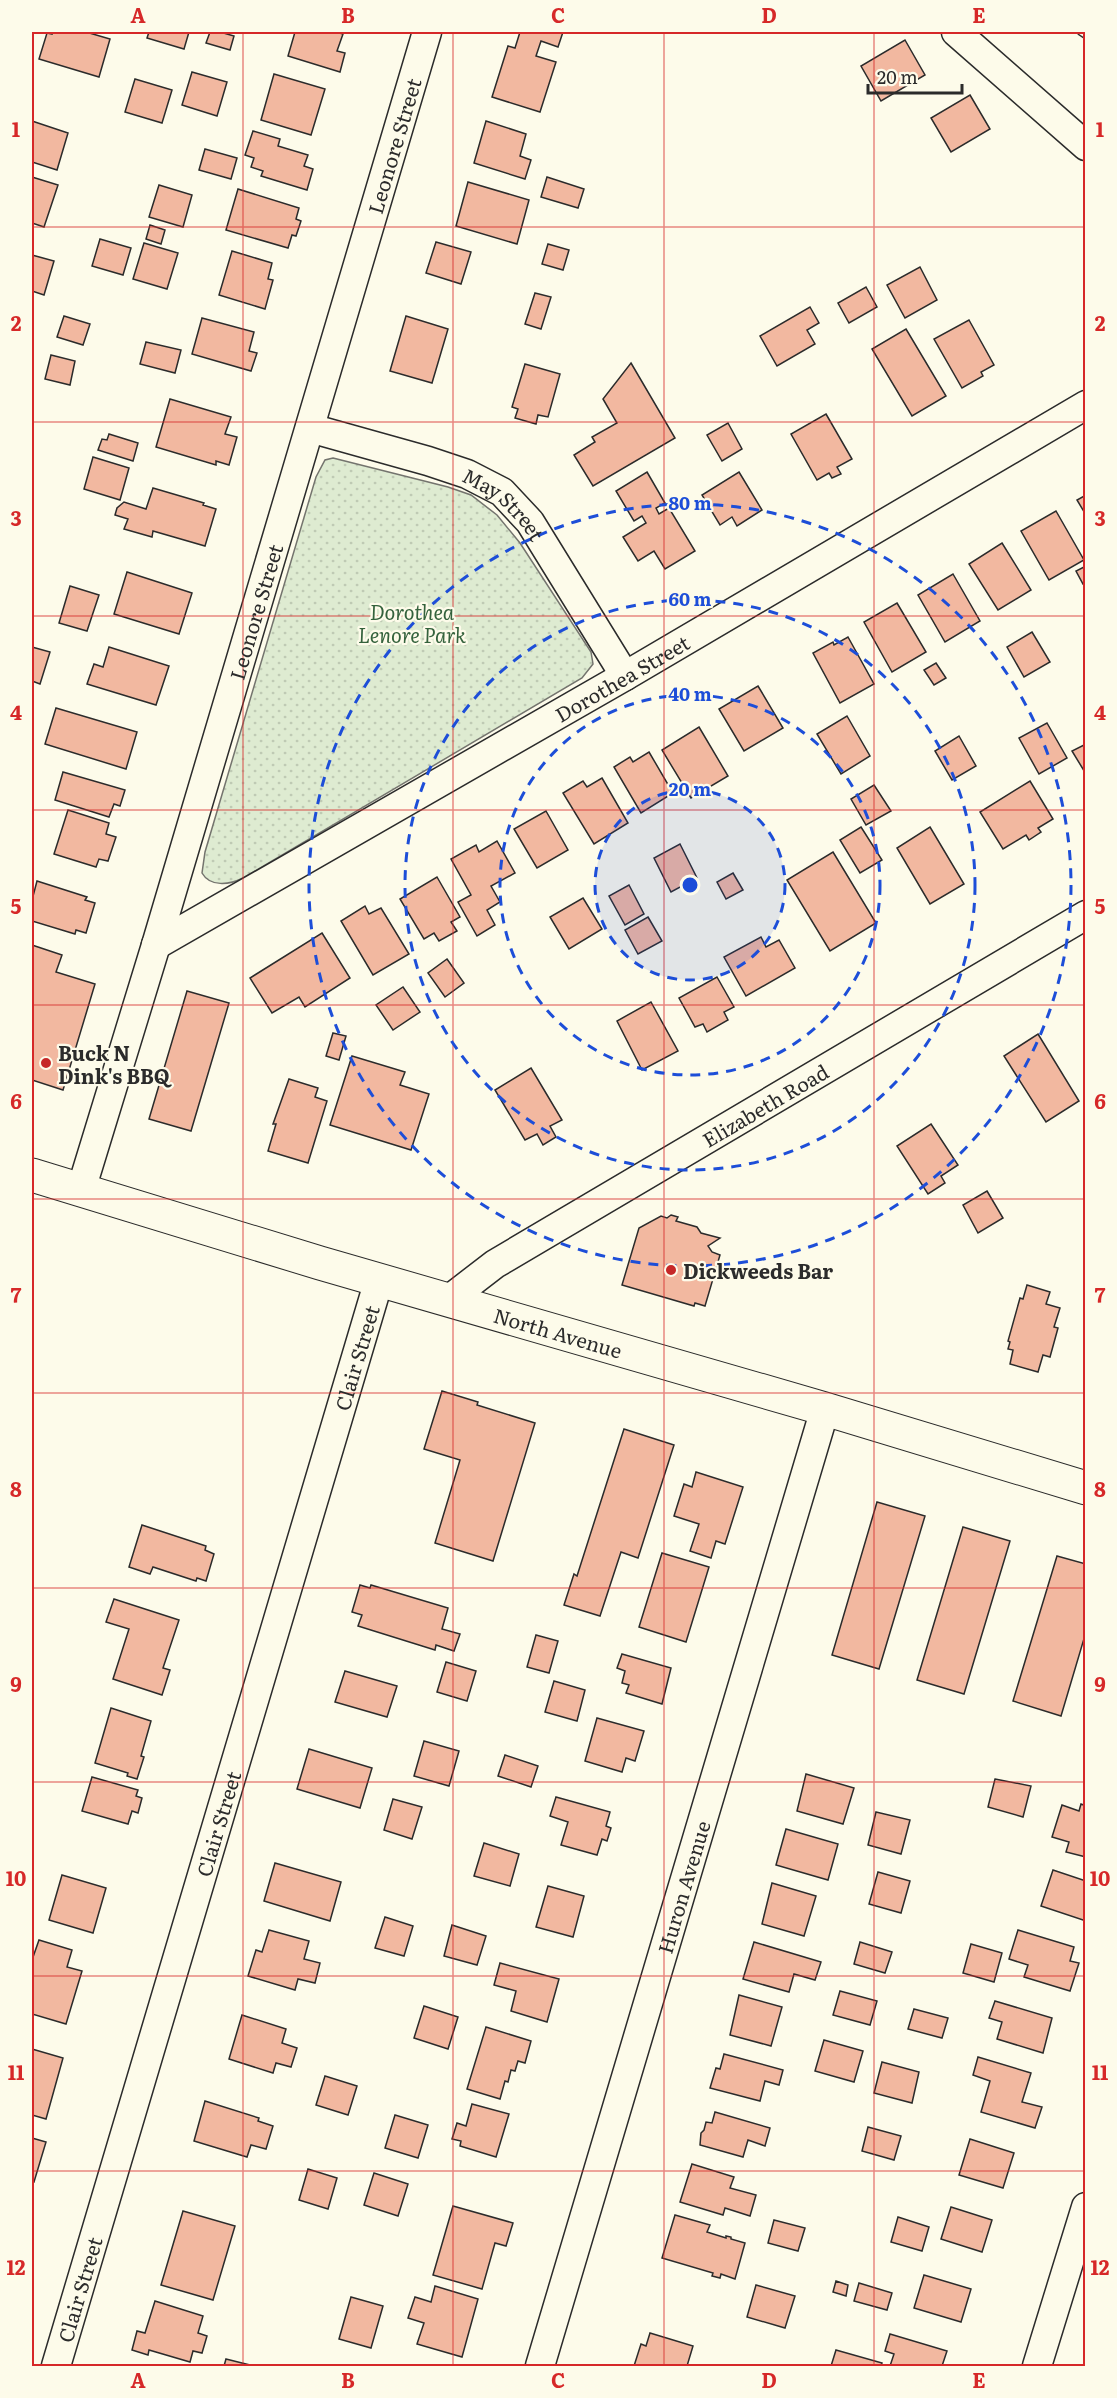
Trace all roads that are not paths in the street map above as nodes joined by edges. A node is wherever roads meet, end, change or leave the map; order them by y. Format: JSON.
{"nodes":[{"id":1,"x":427,"y":32,"type":"edge"},
{"id":2,"x":956,"y":32,"type":"edge"},
{"id":3,"x":1086,"y":146,"type":"edge"},
{"id":4,"x":1086,"y":405,"type":"edge"},
{"id":5,"x":310,"y":428,"type":"junction"},
{"id":6,"x":625,"y":676,"type":"junction"},
{"id":7,"x":1086,"y":915,"type":"edge"},
{"id":8,"x":156,"y":945,"type":"junction"},
{"id":9,"x":32,"y":1175,"type":"edge"},
{"id":10,"x":81,"y":1190,"type":"junction"},
{"id":11,"x":379,"y":1280,"type":"junction"},
{"id":12,"x":447,"y":1301,"type":"junction"},
{"id":13,"x":825,"y":1409,"type":"junction"},
{"id":14,"x":1086,"y":1488,"type":"edge"},
{"id":15,"x":1086,"y":2207,"type":"edge"},
{"id":16,"x":56,"y":2367,"type":"edge"},
{"id":17,"x":540,"y":2367,"type":"edge"},
{"id":18,"x":1037,"y":2367,"type":"edge"}],
"edges":[{"from":1,"to":5,"type":"street","name":"Leonore Street"},
{"from":2,"to":3,"type":"street"},
{"from":4,"to":6,"type":"street","name":"Dorothea Street"},
{"from":5,"to":6,"type":"street","name":"May Street"},
{"from":5,"to":8,"type":"street","name":"Leonore Street"},
{"from":6,"to":8,"type":"street","name":"Dorothea Street"},
{"from":7,"to":12,"type":"street","name":"Elizabeth Road"},
{"from":8,"to":10,"type":"street","name":"Leonore Street"},
{"from":9,"to":10,"type":"main road","name":"North Avenue"},
{"from":10,"to":11,"type":"main road","name":"North Avenue"},
{"from":11,"to":12,"type":"main road","name":"North Avenue"},
{"from":11,"to":16,"type":"street","name":"Clair Street"},
{"from":12,"to":13,"type":"main road","name":"North Avenue"},
{"from":13,"to":14,"type":"main road","name":"North Avenue"},
{"from":13,"to":17,"type":"street","name":"Huron Avenue"},
{"from":15,"to":18,"type":"street"}]}
